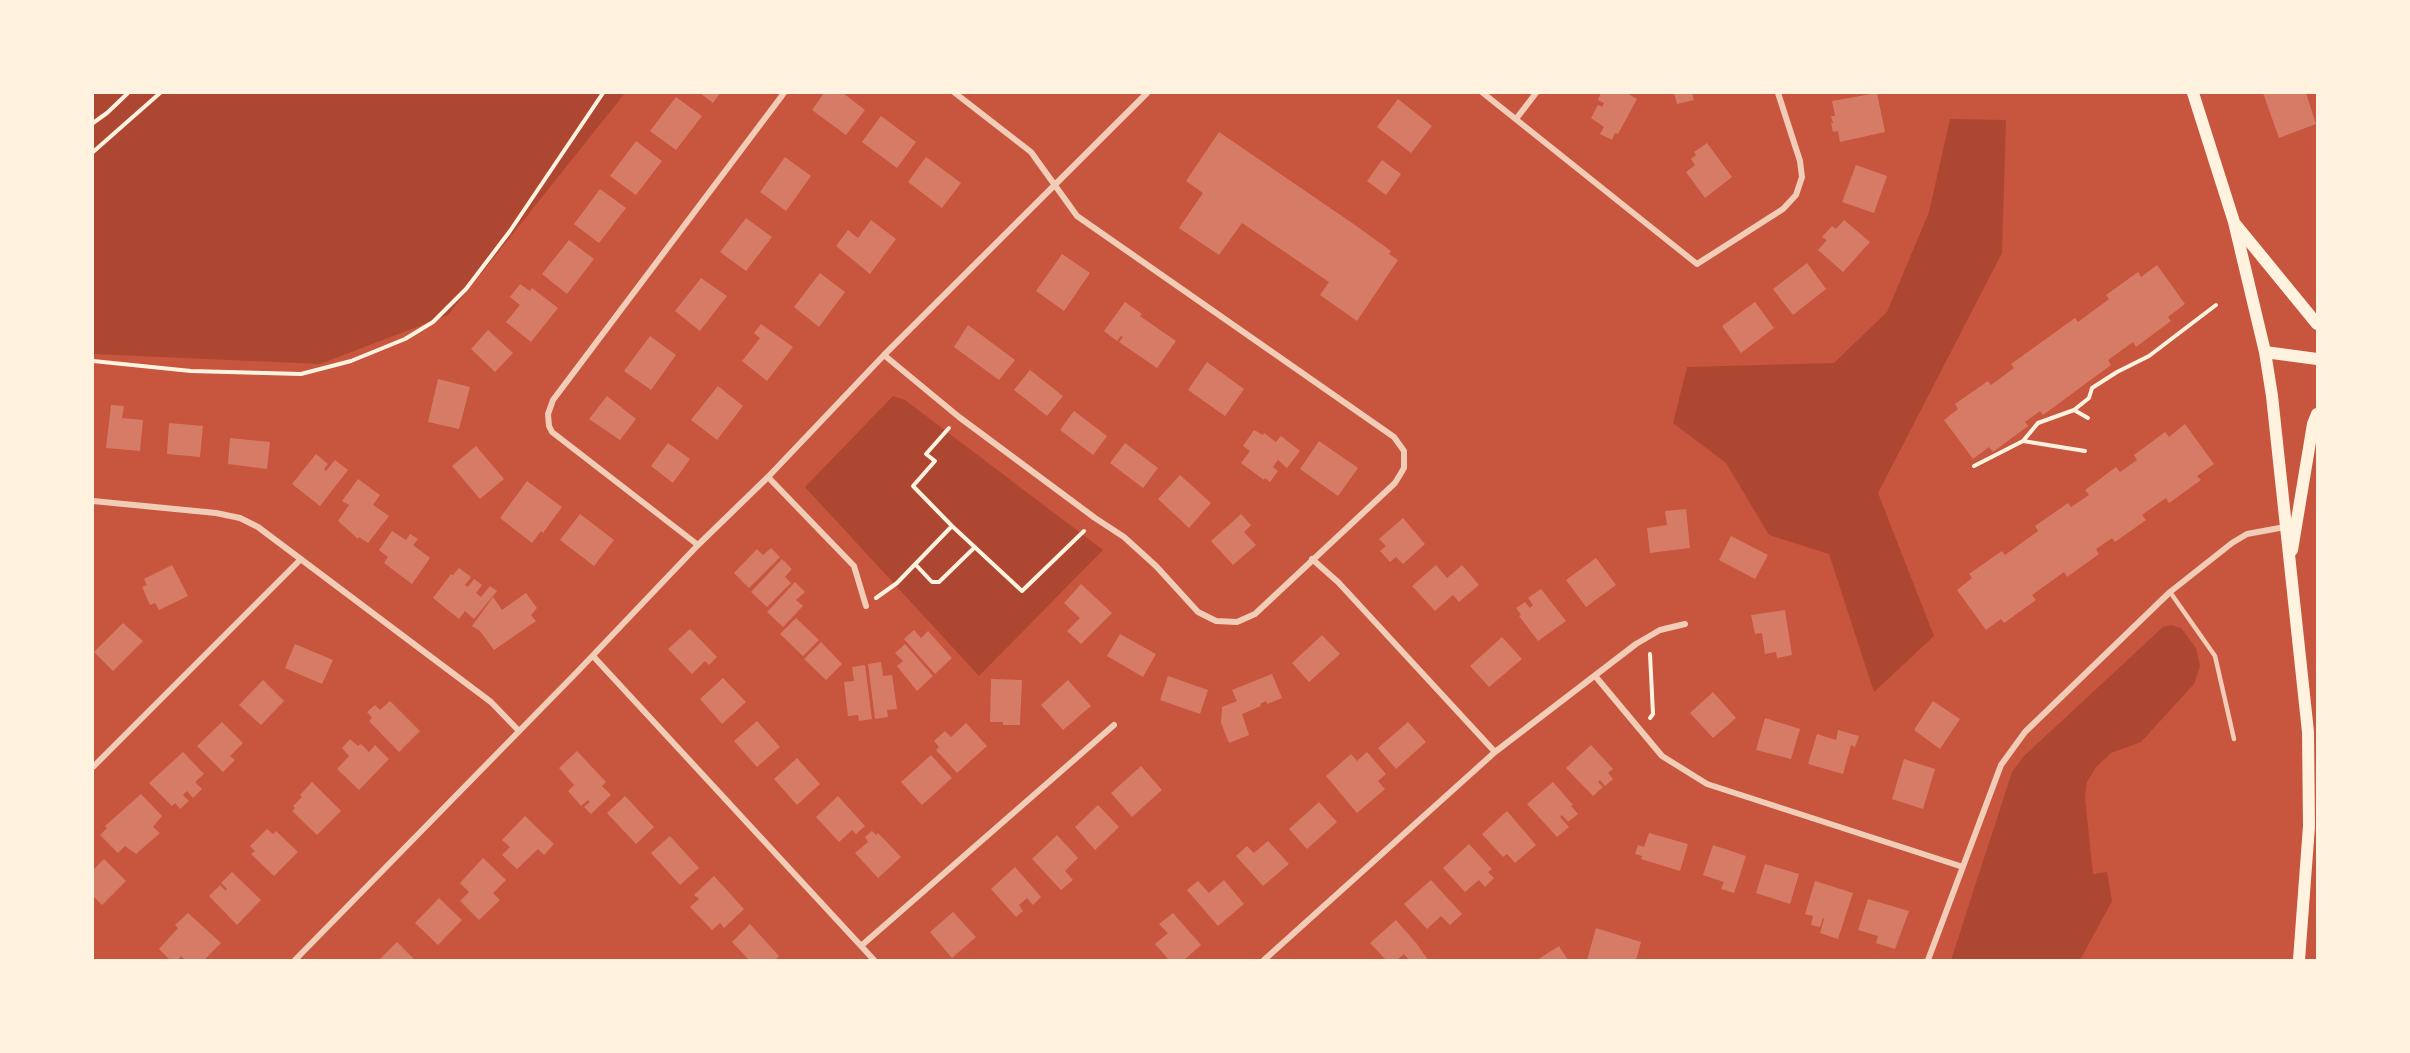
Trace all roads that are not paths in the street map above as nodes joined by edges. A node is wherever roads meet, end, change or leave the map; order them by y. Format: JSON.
{"nodes":[{"id":1,"x":784,"y":93,"type":"edge"},
{"id":2,"x":955,"y":93,"type":"edge"},
{"id":3,"x":1147,"y":93,"type":"edge"},
{"id":4,"x":1483,"y":93,"type":"edge"},
{"id":5,"x":1536,"y":93,"type":"edge"},
{"id":6,"x":1778,"y":93,"type":"edge"},
{"id":7,"x":2193,"y":93,"type":"edge"},
{"id":8,"x":1516,"y":119,"type":"junction"},
{"id":9,"x":1056,"y":185,"type":"junction"},
{"id":10,"x":2234,"y":222,"type":"junction"},
{"id":11,"x":2317,"y":324,"type":"edge"},
{"id":12,"x":2265,"y":352,"type":"junction"},
{"id":13,"x":884,"y":356,"type":"junction"},
{"id":14,"x":2317,"y":359,"type":"edge"},
{"id":15,"x":2317,"y":414,"type":"edge"},
{"id":16,"x":768,"y":477,"type":"junction"},
{"id":17,"x":93,"y":501,"type":"edge"},
{"id":18,"x":2285,"y":527,"type":"junction"},
{"id":19,"x":698,"y":545,"type":"junction"},
{"id":20,"x":301,"y":559,"type":"junction"},
{"id":21,"x":1312,"y":559,"type":"junction"},
{"id":22,"x":2289,"y":566,"type":"junction"},
{"id":23,"x":2170,"y":592,"type":"junction"},
{"id":24,"x":866,"y":606,"type":"road end"},
{"id":25,"x":1685,"y":624,"type":"dead end"},
{"id":26,"x":593,"y":656,"type":"junction"},
{"id":27,"x":1596,"y":677,"type":"junction"},
{"id":28,"x":1114,"y":726,"type":"dead end"},
{"id":29,"x":519,"y":730,"type":"junction"},
{"id":30,"x":2234,"y":739,"type":"dead end"},
{"id":31,"x":1495,"y":752,"type":"junction"},
{"id":32,"x":93,"y":767,"type":"edge"},
{"id":33,"x":1963,"y":867,"type":"junction"},
{"id":34,"x":861,"y":946,"type":"junction"},
{"id":35,"x":295,"y":960,"type":"edge"},
{"id":36,"x":874,"y":960,"type":"edge"},
{"id":37,"x":1264,"y":960,"type":"edge"},
{"id":38,"x":1928,"y":960,"type":"edge"},
{"id":39,"x":2299,"y":960,"type":"edge"}],
"edges":[{"from":1,"to":19,"type":"street"},
{"from":2,"to":9,"type":"street"},
{"from":3,"to":9,"type":"street"},
{"from":4,"to":8,"type":"street"},
{"from":5,"to":8,"type":"street"},
{"from":6,"to":8,"type":"street"},
{"from":7,"to":10,"type":"main road"},
{"from":9,"to":13,"type":"street"},
{"from":9,"to":21,"type":"street"},
{"from":10,"to":11,"type":"main road"},
{"from":10,"to":12,"type":"main road"},
{"from":12,"to":14,"type":"main road"},
{"from":12,"to":18,"type":"main road"},
{"from":13,"to":16,"type":"street"},
{"from":13,"to":21,"type":"street"},
{"from":15,"to":22,"type":"main road"},
{"from":16,"to":19,"type":"street"},
{"from":16,"to":24,"type":"street"},
{"from":17,"to":20,"type":"street"},
{"from":18,"to":22,"type":"main road"},
{"from":18,"to":23,"type":"street"},
{"from":19,"to":26,"type":"street"},
{"from":20,"to":29,"type":"street"},
{"from":20,"to":32,"type":"street"},
{"from":21,"to":31,"type":"street"},
{"from":22,"to":39,"type":"main road"},
{"from":23,"to":30,"type":"lane"},
{"from":23,"to":33,"type":"street"},
{"from":25,"to":27,"type":"street"},
{"from":26,"to":29,"type":"street"},
{"from":26,"to":34,"type":"street"},
{"from":27,"to":31,"type":"street"},
{"from":27,"to":33,"type":"street"},
{"from":28,"to":34,"type":"street"},
{"from":29,"to":35,"type":"street"},
{"from":31,"to":37,"type":"street"},
{"from":33,"to":38,"type":"street"},
{"from":34,"to":36,"type":"street"}]}
